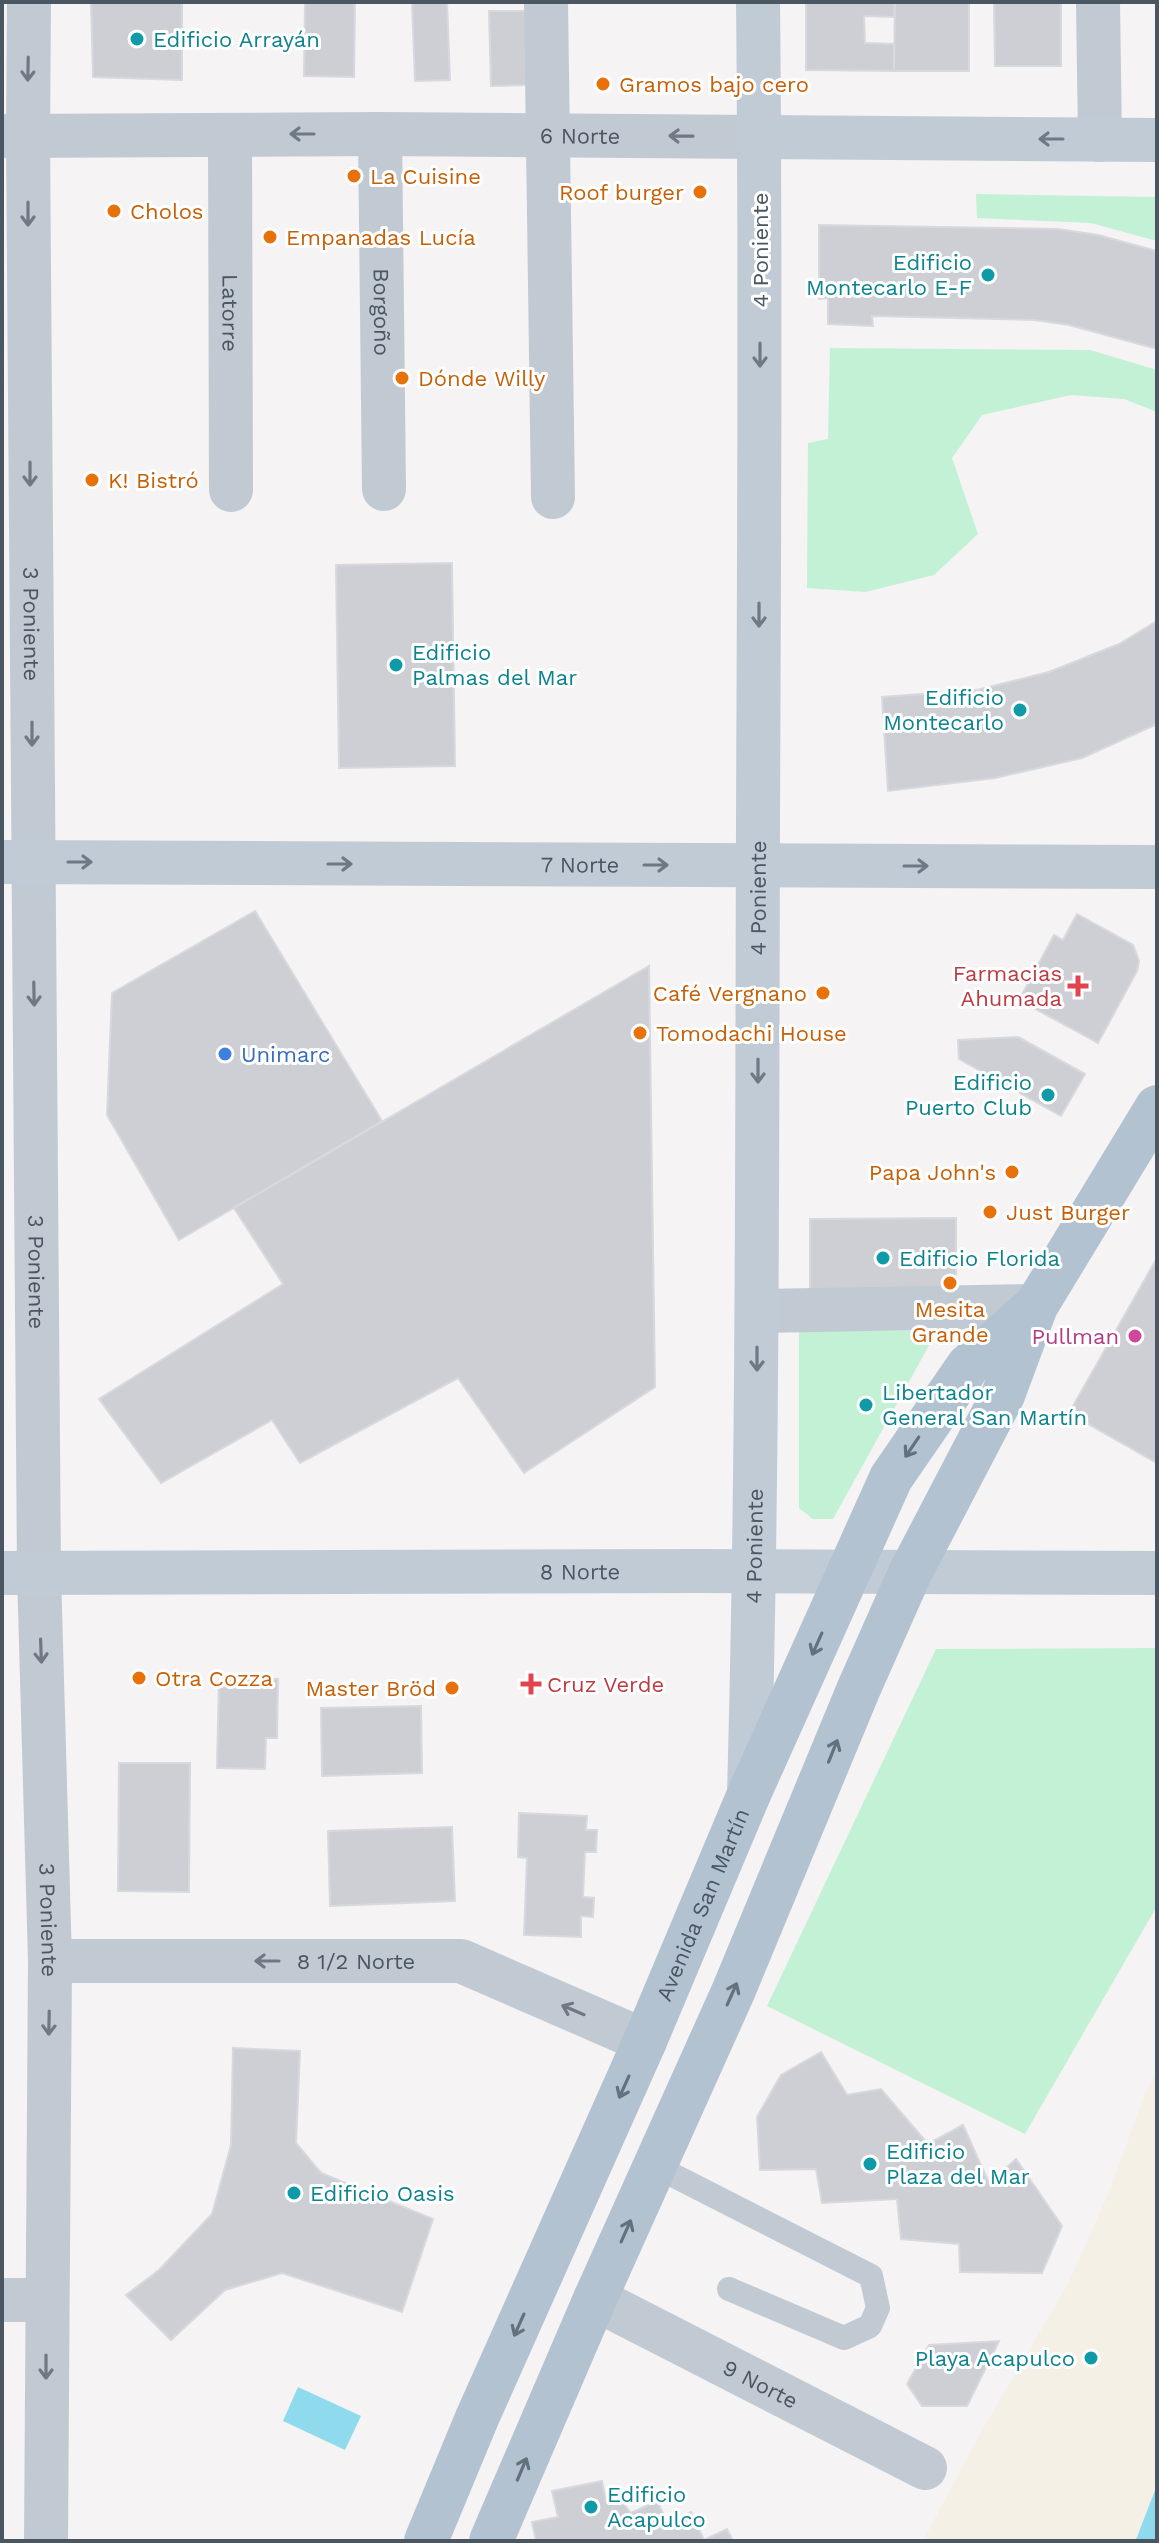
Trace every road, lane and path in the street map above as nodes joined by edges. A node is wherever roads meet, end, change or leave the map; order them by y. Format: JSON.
{"nodes":[{"id":1,"x":29,"y":2,"type":"edge"},
{"id":2,"x":546,"y":2,"type":"edge"},
{"id":3,"x":758,"y":2,"type":"edge"},
{"id":4,"x":1098,"y":2,"type":"edge"},
{"id":5,"x":380,"y":134,"type":"junction"},
{"id":6,"x":230,"y":135,"type":"junction"},
{"id":7,"x":547,"y":135,"type":"junction"},
{"id":8,"x":15,"y":136,"type":"edge"},
{"id":9,"x":759,"y":137,"type":"junction"},
{"id":10,"x":1100,"y":140,"type":"junction"},
{"id":11,"x":1157,"y":140,"type":"edge"},
{"id":12,"x":384,"y":489,"type":"dead end"},
{"id":13,"x":231,"y":490,"type":"dead end"},
{"id":14,"x":553,"y":497,"type":"dead end"},
{"id":15,"x":17,"y":862,"type":"edge"},
{"id":16,"x":758,"y":865,"type":"junction"},
{"id":17,"x":1157,"y":867,"type":"edge"},
{"id":18,"x":1157,"y":1107,"type":"edge"},
{"id":19,"x":1036,"y":1306,"type":"junction"},
{"id":20,"x":757,"y":1311,"type":"junction"},
{"id":21,"x":755,"y":1571,"type":"junction"},
{"id":22,"x":20,"y":1573,"type":"edge"},
{"id":23,"x":850,"y":1573,"type":"junction"},
{"id":24,"x":910,"y":1573,"type":"junction"},
{"id":25,"x":1157,"y":1573,"type":"edge"},
{"id":26,"x":749,"y":1794,"type":"junction"},
{"id":27,"x":50,"y":1961,"type":"junction"},
{"id":28,"x":645,"y":2041,"type":"junction"},
{"id":29,"x":655,"y":2166,"type":"junction"},
{"id":30,"x":729,"y":2289,"type":"dead end"},
{"id":31,"x":595,"y":2299,"type":"junction"},
{"id":32,"x":2,"y":2300,"type":"edge"},
{"id":33,"x":46,"y":2300,"type":"junction"},
{"id":34,"x":925,"y":2468,"type":"dead end"},
{"id":35,"x":46,"y":2541,"type":"edge"},
{"id":36,"x":426,"y":2541,"type":"edge"},
{"id":37,"x":491,"y":2541,"type":"edge"}],
"edges":[{"from":1,"to":8,"type":"street","name":"3 Poniente","one_way":true},
{"from":2,"to":7,"type":"street"},
{"from":3,"to":9,"type":"street","name":"4 Poniente"},
{"from":4,"to":10,"type":"street"},
{"from":5,"to":6,"type":"street","name":"6 Norte","one_way":true},
{"from":5,"to":7,"type":"street","name":"6 Norte"},
{"from":5,"to":12,"type":"street","name":"Borgoño"},
{"from":6,"to":8,"type":"street","name":"6 Norte"},
{"from":6,"to":13,"type":"street","name":"Latorre"},
{"from":9,"to":7,"type":"street","name":"6 Norte","one_way":true},
{"from":7,"to":14,"type":"street"},
{"from":8,"to":15,"type":"street","name":"3 Poniente","one_way":true},
{"from":10,"to":9,"type":"street","name":"6 Norte","one_way":true},
{"from":9,"to":16,"type":"street","name":"4 Poniente","one_way":true},
{"from":10,"to":11,"type":"street","name":"6 Norte"},
{"from":15,"to":16,"type":"street","name":"7 Norte","one_way":true},
{"from":15,"to":22,"type":"street","name":"3 Poniente","one_way":true},
{"from":16,"to":17,"type":"street","name":"7 Norte","one_way":true},
{"from":16,"to":20,"type":"street","name":"4 Poniente","one_way":true},
{"from":18,"to":19,"type":"main road","name":"Avenida San Martín"},
{"from":19,"to":20,"type":"street"},
{"from":19,"to":23,"type":"main road","name":"Avenida San Martín","one_way":true},
{"from":19,"to":24,"type":"main road","name":"Avenida San Martín"},
{"from":20,"to":21,"type":"street","name":"4 Poniente","one_way":true},
{"from":21,"to":22,"type":"street","name":"8 Norte"},
{"from":21,"to":23,"type":"street","name":"8 Norte"},
{"from":21,"to":26,"type":"street","name":"4 Poniente"},
{"from":22,"to":27,"type":"street","name":"3 Poniente","one_way":true},
{"from":23,"to":24,"type":"street","name":"8 Norte"},
{"from":23,"to":26,"type":"main road","name":"Avenida San Martín","one_way":true},
{"from":24,"to":25,"type":"street","name":"8 Norte"},
{"from":29,"to":24,"type":"main road","name":"Avenida San Martín","one_way":true},
{"from":26,"to":28,"type":"main road","name":"Avenida San Martín"},
{"from":28,"to":27,"type":"street","name":"8 1/2 Norte","one_way":true},
{"from":27,"to":33,"type":"street","name":"3 Poniente","one_way":true},
{"from":28,"to":36,"type":"main road","name":"Avenida San Martín","one_way":true},
{"from":29,"to":30,"type":"lane"},
{"from":31,"to":29,"type":"main road","name":"Avenida San Martín","one_way":true},
{"from":31,"to":34,"type":"street","name":"9 Norte"},
{"from":37,"to":31,"type":"main road","name":"Avenida San Martín","one_way":true},
{"from":32,"to":33,"type":"street"},
{"from":33,"to":35,"type":"street","name":"3 Poniente","one_way":true}]}
